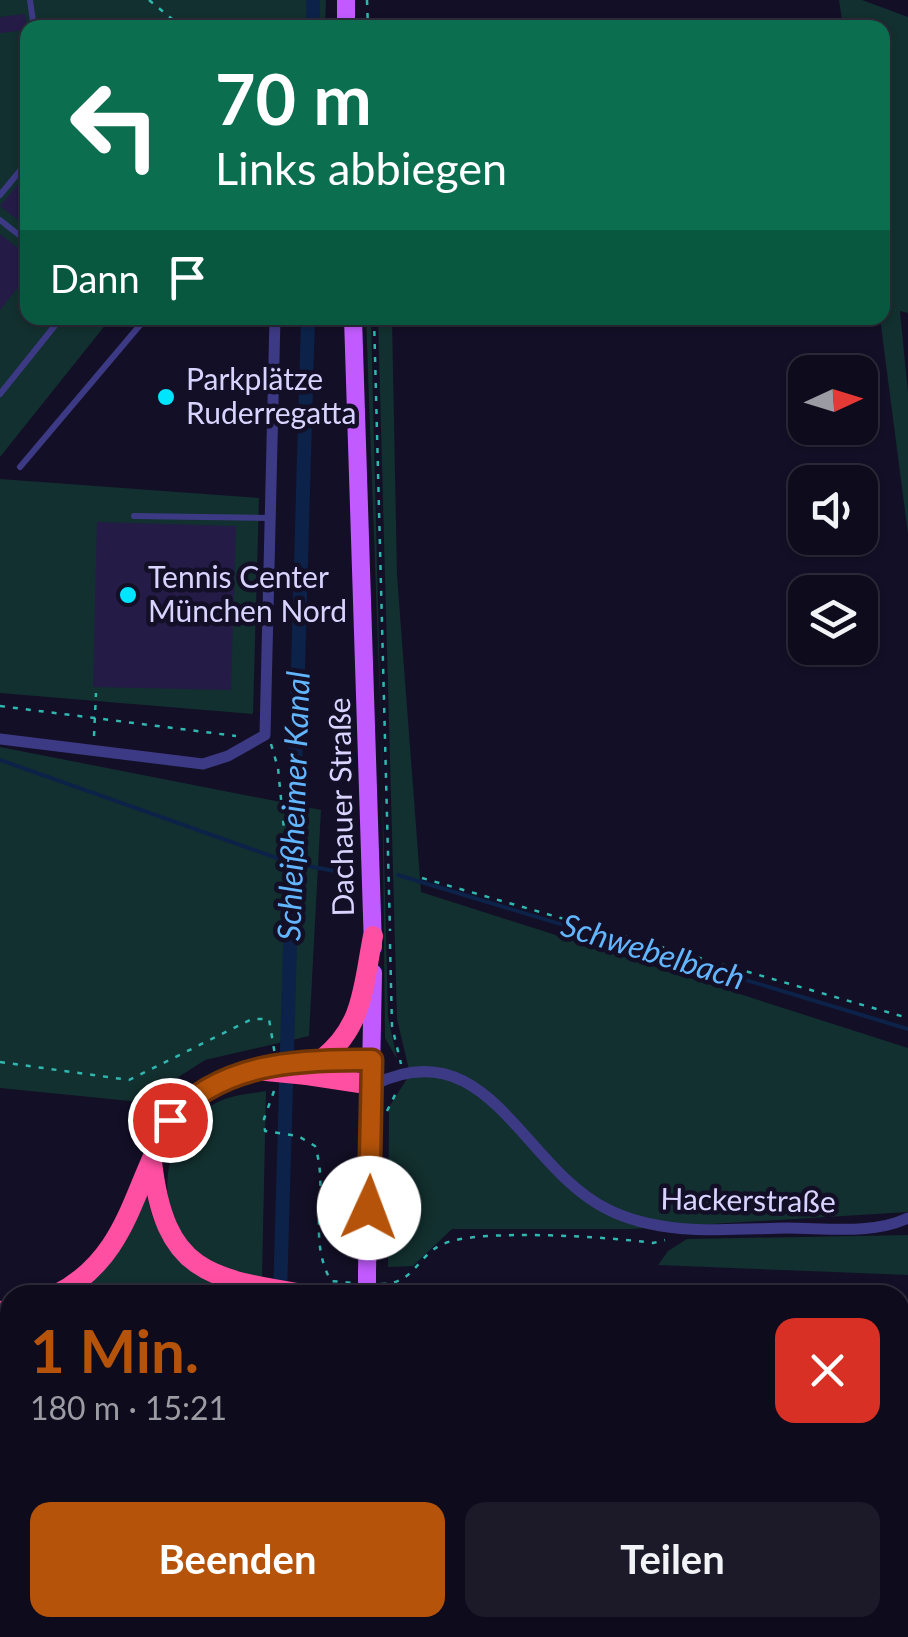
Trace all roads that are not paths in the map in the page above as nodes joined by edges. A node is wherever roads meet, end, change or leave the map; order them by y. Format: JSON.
{"nodes":[{"id":1,"x":20,"y":171,"type":"edge"},
{"id":2,"x":0,"y":195,"type":"edge"},
{"id":3,"x":0,"y":220,"type":"edge"},
{"id":4,"x":20,"y":236,"type":"edge"},
{"id":5,"x":55,"y":325,"type":"edge"},
{"id":6,"x":140,"y":325,"type":"edge"},
{"id":7,"x":275,"y":325,"type":"edge"},
{"id":8,"x":353,"y":325,"type":"edge"},
{"id":9,"x":0,"y":394,"type":"edge"},
{"id":10,"x":20,"y":467,"type":"dead end"},
{"id":11,"x":134,"y":516,"type":"dead end"},
{"id":12,"x":272,"y":517,"type":"junction"},
{"id":13,"x":0,"y":739,"type":"edge"},
{"id":14,"x":373,"y":936,"type":"junction"},
{"id":15,"x":372,"y":1060,"type":"junction"},
{"id":16,"x":311,"y":1066,"type":"junction"},
{"id":17,"x":402,"y":1071,"type":"junction"},
{"id":18,"x":372,"y":1086,"type":"junction"},
{"id":19,"x":152,"y":1160,"type":"junction"},
{"id":20,"x":908,"y":1218,"type":"edge"},
{"id":21,"x":365,"y":1284,"type":"edge"},
{"id":22,"x":67,"y":1285,"type":"edge"},
{"id":23,"x":253,"y":1285,"type":"edge"}],
"edges":[{"from":1,"to":2,"type":"lane"},
{"from":3,"to":4,"type":"lane"},
{"from":5,"to":9,"type":"lane"},
{"from":6,"to":10,"type":"lane"},
{"from":7,"to":12,"type":"street"},
{"from":8,"to":14,"type":"main road","name":"Dachauer Straße"},
{"from":11,"to":12,"type":"lane"},
{"from":12,"to":13,"type":"street"},
{"from":14,"to":15,"type":"main road","name":"Dachauer Straße"},
{"from":14,"to":16,"type":"highway"},
{"from":15,"to":16,"type":"highway"},
{"from":15,"to":17,"type":"street","name":"Hackerstraße"},
{"from":15,"to":18,"type":"main road","name":"Dachauer Straße"},
{"from":16,"to":18,"type":"highway"},
{"from":16,"to":19,"type":"highway","bridge":true},
{"from":17,"to":18,"type":"street"},
{"from":17,"to":20,"type":"street","name":"Hackerstraße"},
{"from":18,"to":21,"type":"main road","name":"Dachauer Straße"},
{"from":19,"to":22,"type":"highway"},
{"from":19,"to":23,"type":"highway"}]}
